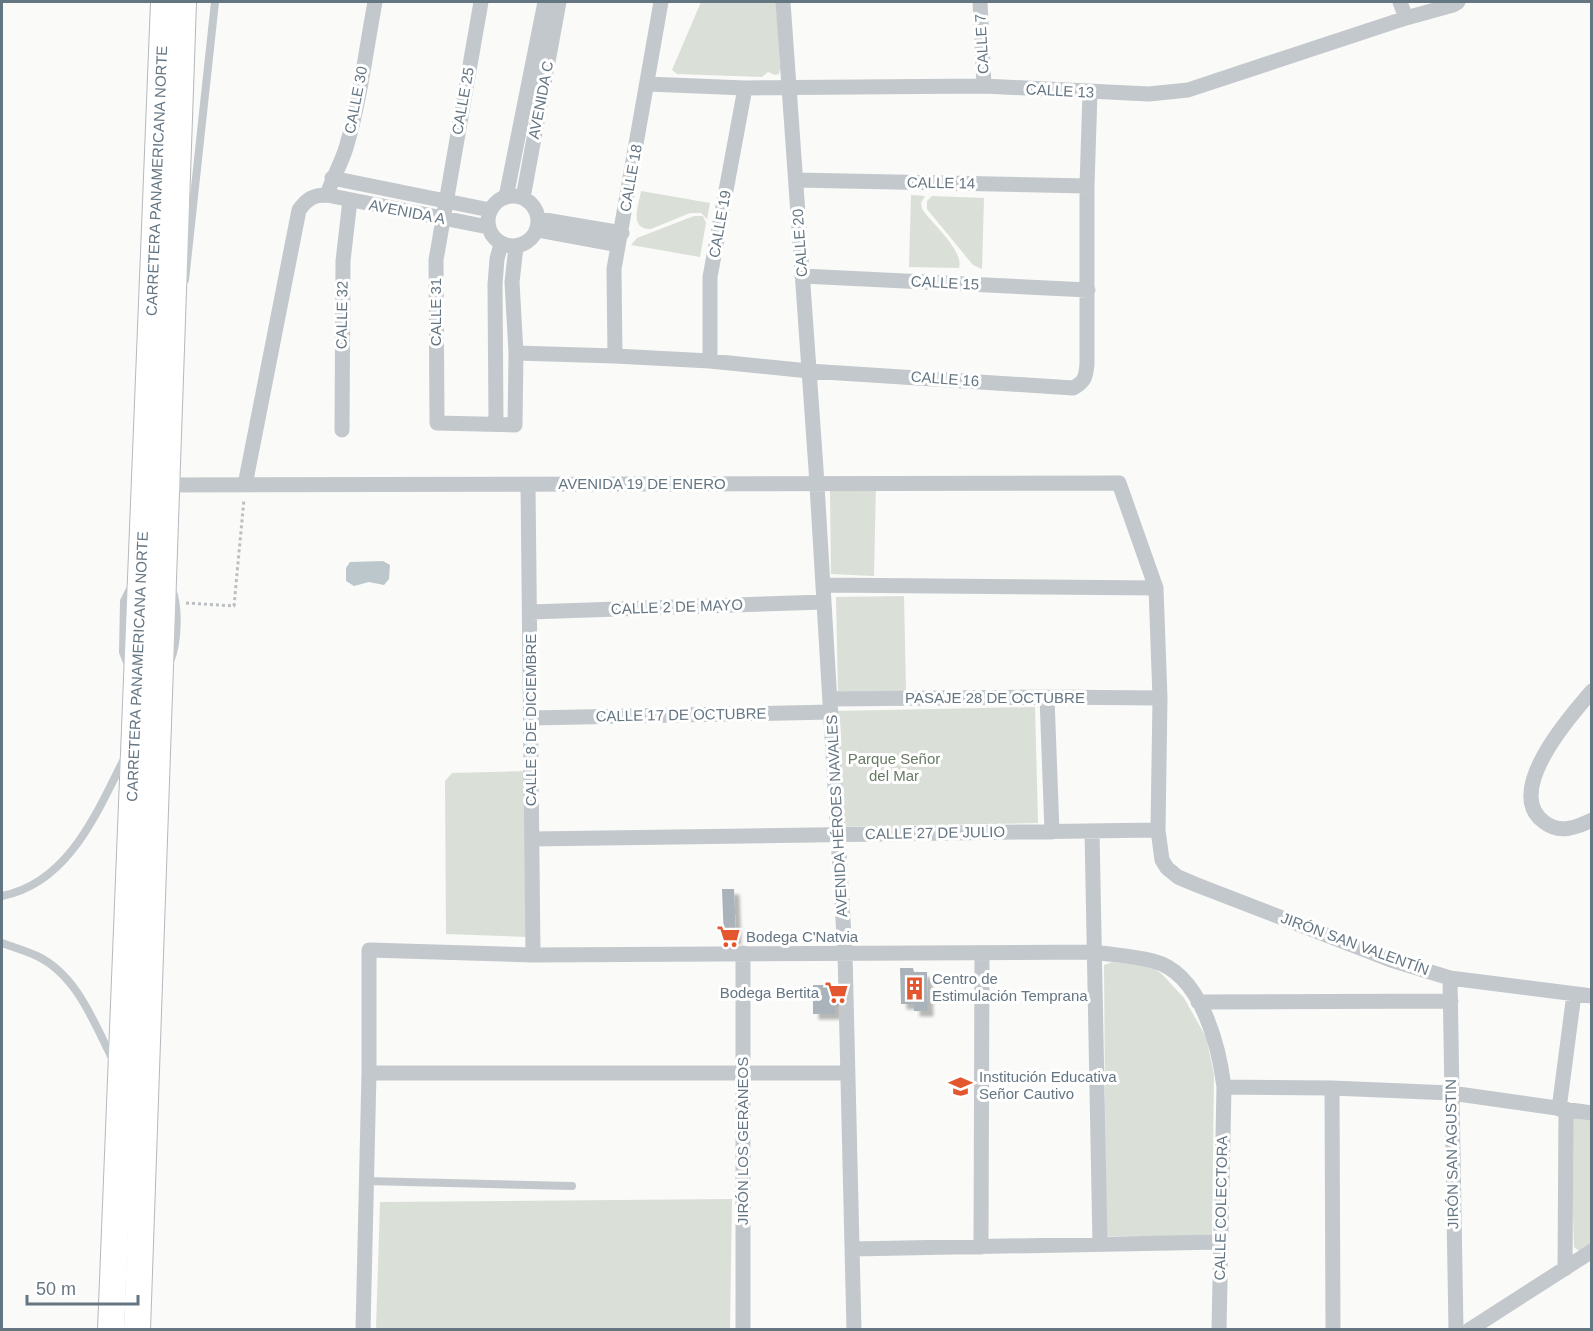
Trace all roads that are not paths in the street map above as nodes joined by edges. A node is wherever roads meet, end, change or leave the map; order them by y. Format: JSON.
{"nodes":[{"id":1,"x":183,"y":2,"type":"edge"},
{"id":2,"x":214,"y":2,"type":"edge"},
{"id":3,"x":375,"y":2,"type":"edge"},
{"id":4,"x":481,"y":2,"type":"edge"},
{"id":5,"x":544,"y":2,"type":"edge"},
{"id":6,"x":559,"y":2,"type":"edge"},
{"id":7,"x":661,"y":2,"type":"edge"},
{"id":8,"x":783,"y":2,"type":"edge"},
{"id":9,"x":980,"y":2,"type":"edge"},
{"id":10,"x":1400,"y":2,"type":"edge"},
{"id":11,"x":1458,"y":2,"type":"edge"},
{"id":12,"x":163,"y":7,"type":"edge"},
{"id":13,"x":1406,"y":18,"type":"junction"},
{"id":14,"x":648,"y":84,"type":"junction"},
{"id":15,"x":984,"y":86,"type":"junction"},
{"id":16,"x":789,"y":87,"type":"junction"},
{"id":17,"x":745,"y":88,"type":"junction"},
{"id":18,"x":1090,"y":92,"type":"junction"},
{"id":19,"x":332,"y":178,"type":"junction"},
{"id":20,"x":796,"y":180,"type":"junction"},
{"id":21,"x":1088,"y":186,"type":"junction"},
{"id":22,"x":327,"y":195,"type":"junction"},
{"id":23,"x":506,"y":197,"type":"junction"},
{"id":24,"x":523,"y":198,"type":"junction"},
{"id":25,"x":350,"y":200,"type":"junction"},
{"id":26,"x":445,"y":201,"type":"junction"},
{"id":27,"x":490,"y":210,"type":"junction"},
{"id":28,"x":442,"y":219,"type":"junction"},
{"id":29,"x":538,"y":224,"type":"junction"},
{"id":30,"x":488,"y":227,"type":"junction"},
{"id":31,"x":620,"y":239,"type":"junction"},
{"id":32,"x":508,"y":245,"type":"junction"},
{"id":33,"x":802,"y":276,"type":"junction"},
{"id":34,"x":184,"y":285,"type":"dead end"},
{"id":35,"x":1088,"y":290,"type":"junction"},
{"id":36,"x":182,"y":296,"type":"dead end"},
{"id":37,"x":516,"y":353,"type":"junction"},
{"id":38,"x":615,"y":356,"type":"junction"},
{"id":39,"x":710,"y":361,"type":"junction"},
{"id":40,"x":809,"y":371,"type":"junction"},
{"id":41,"x":169,"y":373,"type":"junction"},
{"id":42,"x":496,"y":424,"type":"junction"},
{"id":43,"x":342,"y":429,"type":"dead end"},
{"id":44,"x":817,"y":476,"type":"junction"},
{"id":45,"x":1119,"y":483,"type":"joint"},
{"id":46,"x":528,"y":484,"type":"junction"},
{"id":47,"x":165,"y":485,"type":"junction"},
{"id":48,"x":245,"y":485,"type":"junction"},
{"id":49,"x":152,"y":564,"type":"junction"},
{"id":50,"x":823,"y":585,"type":"junction"},
{"id":51,"x":1156,"y":588,"type":"junction"},
{"id":52,"x":824,"y":602,"type":"junction"},
{"id":53,"x":530,"y":612,"type":"junction"},
{"id":54,"x":148,"y":688,"type":"junction"},
{"id":55,"x":1592,"y":691,"type":"edge"},
{"id":56,"x":1047,"y":697,"type":"junction"},
{"id":57,"x":1160,"y":698,"type":"junction"},
{"id":58,"x":830,"y":706,"type":"junction"},
{"id":59,"x":531,"y":718,"type":"junction"},
{"id":60,"x":135,"y":737,"type":"junction"},
{"id":61,"x":1592,"y":820,"type":"edge"},
{"id":62,"x":1158,"y":830,"type":"junction"},
{"id":63,"x":1052,"y":831,"type":"junction"},
{"id":64,"x":1092,"y":831,"type":"junction"},
{"id":65,"x":838,"y":835,"type":"junction"},
{"id":66,"x":532,"y":839,"type":"junction"},
{"id":67,"x":2,"y":896,"type":"edge"},
{"id":68,"x":2,"y":943,"type":"edge"},
{"id":69,"x":1094,"y":952,"type":"junction"},
{"id":70,"x":743,"y":953,"type":"junction"},
{"id":71,"x":845,"y":953,"type":"junction"},
{"id":72,"x":982,"y":953,"type":"junction"},
{"id":73,"x":533,"y":955,"type":"junction"},
{"id":74,"x":1450,"y":978,"type":"junction"},
{"id":75,"x":1574,"y":994,"type":"junction"},
{"id":76,"x":1592,"y":996,"type":"edge"},
{"id":77,"x":1451,"y":1001,"type":"junction"},
{"id":78,"x":1198,"y":1002,"type":"junction"},
{"id":79,"x":369,"y":1073,"type":"junction"},
{"id":80,"x":743,"y":1073,"type":"junction"},
{"id":81,"x":848,"y":1073,"type":"junction"},
{"id":82,"x":121,"y":1074,"type":"junction"},
{"id":83,"x":1224,"y":1087,"type":"junction"},
{"id":84,"x":1332,"y":1088,"type":"junction"},
{"id":85,"x":1451,"y":1094,"type":"junction"},
{"id":86,"x":1563,"y":1109,"type":"junction"},
{"id":87,"x":1592,"y":1113,"type":"edge"},
{"id":88,"x":366,"y":1181,"type":"junction"},
{"id":89,"x":572,"y":1186,"type":"dead end"},
{"id":90,"x":1220,"y":1242,"type":"junction"},
{"id":91,"x":1100,"y":1244,"type":"junction"},
{"id":92,"x":981,"y":1247,"type":"junction"},
{"id":93,"x":852,"y":1249,"type":"junction"},
{"id":94,"x":1592,"y":1251,"type":"edge"},
{"id":95,"x":1565,"y":1269,"type":"junction"},
{"id":96,"x":111,"y":1329,"type":"edge"},
{"id":97,"x":137,"y":1329,"type":"edge"},
{"id":98,"x":363,"y":1329,"type":"edge"},
{"id":99,"x":743,"y":1329,"type":"edge"},
{"id":100,"x":854,"y":1329,"type":"edge"},
{"id":101,"x":1219,"y":1329,"type":"edge"},
{"id":102,"x":1333,"y":1329,"type":"edge"},
{"id":103,"x":1456,"y":1329,"type":"edge"},
{"id":104,"x":1469,"y":1329,"type":"edge"}],
"edges":[{"from":1,"to":41,"type":"highway","name":"CARRETERA PANAMERICANA NORTE"},
{"from":2,"to":34,"type":"lane"},
{"from":3,"to":19,"type":"street","name":"CALLE 30"},
{"from":4,"to":26,"type":"street","name":"CALLE 25"},
{"from":5,"to":23,"type":"street","name":"AVENIDA C"},
{"from":6,"to":24,"type":"street","name":"AVENIDA C"},
{"from":7,"to":14,"type":"street","name":"CALLE 18"},
{"from":8,"to":16,"type":"street","name":"CALLE 20"},
{"from":9,"to":15,"type":"street","name":"CALLE 7"},
{"from":10,"to":13,"type":"street"},
{"from":11,"to":13,"type":"street","name":"CALLE 13"},
{"from":12,"to":49,"type":"highway","name":"CARRETERA PANAMERICANA NORTE"},
{"from":13,"to":18,"type":"street","name":"CALLE 13"},
{"from":14,"to":17,"type":"street","name":"CALLE 13"},
{"from":14,"to":31,"type":"street","name":"CALLE 18"},
{"from":15,"to":16,"type":"street","name":"CALLE 13"},
{"from":15,"to":18,"type":"street","name":"CALLE 13"},
{"from":16,"to":17,"type":"street","name":"CALLE 13"},
{"from":16,"to":20,"type":"street","name":"CALLE 20"},
{"from":17,"to":39,"type":"street","name":"CALLE 19"},
{"from":18,"to":21,"type":"street","name":"CALLE 16"},
{"from":19,"to":22,"type":"street","name":"CALLE 30"},
{"from":19,"to":26,"type":"street","name":"AVENIDA A"},
{"from":20,"to":21,"type":"street","name":"CALLE 14"},
{"from":20,"to":33,"type":"street","name":"CALLE 20"},
{"from":21,"to":35,"type":"street","name":"CALLE 16"},
{"from":22,"to":25,"type":"street","name":"AVENIDA A"},
{"from":22,"to":48,"type":"street"},
{"from":23,"to":24,"type":"street"},
{"from":23,"to":27,"type":"street"},
{"from":24,"to":29,"type":"street"},
{"from":25,"to":28,"type":"street","name":"AVENIDA A"},
{"from":25,"to":43,"type":"street","name":"CALLE 32"},
{"from":26,"to":27,"type":"street","name":"AVENIDA A"},
{"from":26,"to":28,"type":"street","name":"CALLE 31"},
{"from":27,"to":30,"type":"street"},
{"from":28,"to":30,"type":"street","name":"AVENIDA A"},
{"from":28,"to":42,"type":"street","name":"CALLE 31"},
{"from":29,"to":31,"type":"street"},
{"from":29,"to":32,"type":"street"},
{"from":30,"to":32,"type":"street"},
{"from":31,"to":38,"type":"street","name":"CALLE 18"},
{"from":32,"to":37,"type":"street"},
{"from":32,"to":42,"type":"street"},
{"from":33,"to":35,"type":"street","name":"CALLE 15"},
{"from":33,"to":40,"type":"street","name":"CALLE 20"},
{"from":35,"to":40,"type":"street","name":"CALLE 16"},
{"from":36,"to":41,"type":"lane"},
{"from":37,"to":38,"type":"street","name":"CALLE 16"},
{"from":37,"to":42,"type":"street"},
{"from":38,"to":39,"type":"street","name":"CALLE 16"},
{"from":39,"to":40,"type":"street","name":"CALLE 16"},
{"from":40,"to":44,"type":"street","name":"CALLE 20"},
{"from":41,"to":47,"type":"highway","name":"CARRETERA PANAMERICANA NORTE"},
{"from":44,"to":45,"type":"street","name":"AVENIDA 19 DE ENERO"},
{"from":44,"to":46,"type":"street","name":"AVENIDA 19 DE ENERO"},
{"from":44,"to":50,"type":"street","name":"AVENIDA HÉROES NAVALES"},
{"from":45,"to":51,"type":"street","name":"JIRÓN SAN VALENTÍN"},
{"from":46,"to":48,"type":"street","name":"AVENIDA 19 DE ENERO"},
{"from":46,"to":53,"type":"street","name":"CALLE 8 DE DICIEMBRE"},
{"from":47,"to":48,"type":"street","name":"AVENIDA 19 DE ENERO"},
{"from":47,"to":49,"type":"highway","name":"CARRETERA PANAMERICANA NORTE"},
{"from":49,"to":54,"type":"highway","name":"CARRETERA PANAMERICANA NORTE"},
{"from":49,"to":54,"type":"lane"},
{"from":50,"to":51,"type":"street"},
{"from":50,"to":52,"type":"street","name":"AVENIDA HÉROES NAVALES"},
{"from":51,"to":57,"type":"street","name":"JIRÓN SAN VALENTÍN"},
{"from":52,"to":53,"type":"street","name":"CALLE 2 DE MAYO"},
{"from":52,"to":58,"type":"street","name":"AVENIDA HÉROES NAVALES"},
{"from":53,"to":59,"type":"street","name":"CALLE 8 DE DICIEMBRE"},
{"from":54,"to":60,"type":"highway","name":"CARRETERA PANAMERICANA NORTE"},
{"from":54,"to":97,"type":"highway","name":"CARRETERA PANAMERICANA NORTE"},
{"from":55,"to":61,"type":"street"},
{"from":56,"to":57,"type":"street","name":"PASAJE 28 DE OCTUBRE"},
{"from":56,"to":58,"type":"street","name":"PASAJE 28 DE OCTUBRE"},
{"from":56,"to":63,"type":"street"},
{"from":57,"to":62,"type":"street","name":"JIRÓN SAN VALENTÍN"},
{"from":58,"to":59,"type":"street","name":"CALLE 17 DE OCTUBRE"},
{"from":58,"to":65,"type":"street","name":"AVENIDA HÉROES NAVALES"},
{"from":59,"to":66,"type":"street","name":"CALLE 8 DE DICIEMBRE"},
{"from":60,"to":67,"type":"lane"},
{"from":60,"to":82,"type":"highway","name":"CARRETERA PANAMERICANA NORTE"},
{"from":62,"to":64,"type":"street","name":"CALLE 27 DE JULIO"},
{"from":62,"to":74,"type":"street","name":"JIRÓN SAN VALENTÍN"},
{"from":63,"to":64,"type":"street","name":"CALLE 27 DE JULIO"},
{"from":63,"to":65,"type":"street","name":"CALLE 27 DE JULIO"},
{"from":64,"to":69,"type":"street"},
{"from":65,"to":66,"type":"street","name":"CALLE 27 DE JULIO"},
{"from":65,"to":71,"type":"street","name":"AVENIDA HÉROES NAVALES"},
{"from":66,"to":73,"type":"street","name":"CALLE 8 DE DICIEMBRE"},
{"from":68,"to":82,"type":"lane"},
{"from":69,"to":72,"type":"street","name":"CALLE COLECTORA"},
{"from":69,"to":78,"type":"street","name":"CALLE COLECTORA"},
{"from":69,"to":91,"type":"street"},
{"from":70,"to":71,"type":"street","name":"CALLE COLECTORA"},
{"from":70,"to":73,"type":"street","name":"CALLE COLECTORA"},
{"from":70,"to":80,"type":"street","name":"JIRÓN LOS GERANEOS"},
{"from":71,"to":72,"type":"street","name":"CALLE COLECTORA"},
{"from":71,"to":81,"type":"street","name":"AVENIDA HÉROES NAVALES"},
{"from":72,"to":92,"type":"street"},
{"from":73,"to":79,"type":"street","name":"CALLE COLECTORA"},
{"from":74,"to":75,"type":"street","name":"JIRÓN SAN VALENTÍN"},
{"from":74,"to":77,"type":"street","name":"JIRÓN SAN AGUSTIN"},
{"from":75,"to":76,"type":"street","name":"JIRÓN SAN VALENTÍN"},
{"from":75,"to":86,"type":"street"},
{"from":77,"to":78,"type":"street"},
{"from":77,"to":85,"type":"street","name":"JIRÓN SAN AGUSTIN"},
{"from":78,"to":83,"type":"street","name":"CALLE COLECTORA"},
{"from":79,"to":80,"type":"street"},
{"from":79,"to":88,"type":"street"},
{"from":80,"to":81,"type":"street"},
{"from":80,"to":99,"type":"street","name":"JIRÓN LOS GERANEOS"},
{"from":81,"to":93,"type":"street","name":"AVENIDA HÉROES NAVALES"},
{"from":82,"to":96,"type":"highway","name":"CARRETERA PANAMERICANA NORTE"},
{"from":83,"to":84,"type":"street"},
{"from":83,"to":90,"type":"street","name":"CALLE COLECTORA"},
{"from":84,"to":85,"type":"street"},
{"from":84,"to":102,"type":"street"},
{"from":85,"to":86,"type":"street"},
{"from":85,"to":103,"type":"street","name":"JIRÓN SAN AGUSTIN"},
{"from":86,"to":87,"type":"street"},
{"from":86,"to":95,"type":"street"},
{"from":88,"to":89,"type":"lane"},
{"from":88,"to":98,"type":"street"},
{"from":90,"to":91,"type":"street"},
{"from":90,"to":101,"type":"street","name":"CALLE COLECTORA"},
{"from":91,"to":92,"type":"street"},
{"from":92,"to":93,"type":"street"},
{"from":93,"to":100,"type":"street","name":"AVENIDA HÉROES NAVALES"},
{"from":94,"to":95,"type":"street"},
{"from":95,"to":104,"type":"street"}]}
